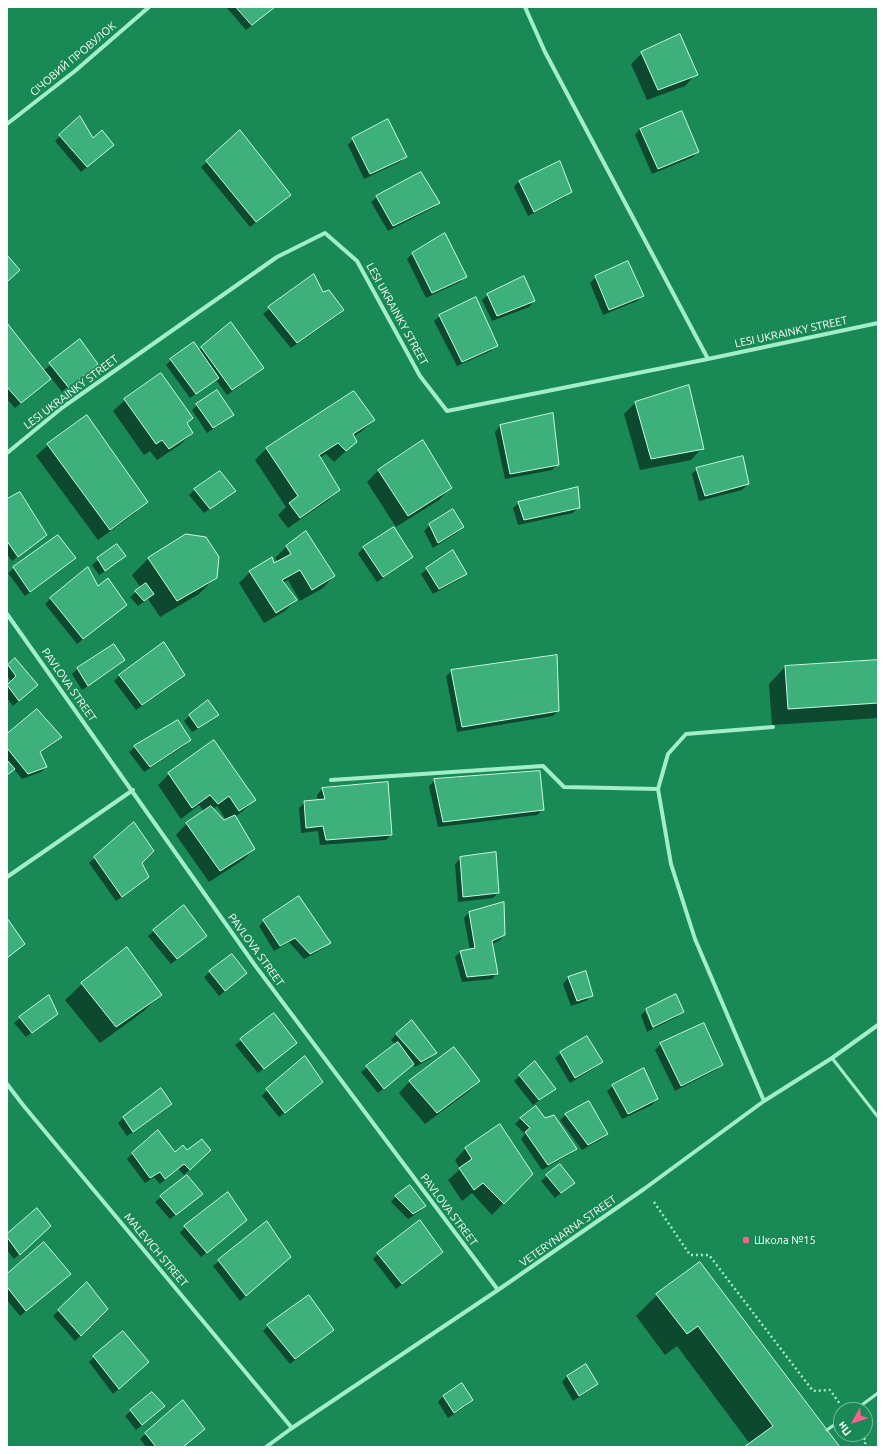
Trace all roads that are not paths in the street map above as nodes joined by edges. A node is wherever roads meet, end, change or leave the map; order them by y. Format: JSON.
{"nodes":[{"id":1,"x":149,"y":7,"type":"edge"},
{"id":2,"x":525,"y":7,"type":"edge"},
{"id":3,"x":7,"y":124,"type":"edge"},
{"id":4,"x":878,"y":323,"type":"edge"},
{"id":5,"x":708,"y":359,"type":"junction"},
{"id":6,"x":7,"y":453,"type":"edge"},
{"id":7,"x":7,"y":614,"type":"edge"},
{"id":8,"x":773,"y":727,"type":"dead end"},
{"id":9,"x":331,"y":780,"type":"dead end"},
{"id":10,"x":133,"y":790,"type":"junction"},
{"id":11,"x":658,"y":790,"type":"junction"},
{"id":12,"x":7,"y":877,"type":"edge"},
{"id":13,"x":878,"y":1025,"type":"edge"},
{"id":14,"x":832,"y":1058,"type":"junction"},
{"id":15,"x":7,"y":1084,"type":"edge"},
{"id":16,"x":764,"y":1101,"type":"junction"},
{"id":17,"x":878,"y":1117,"type":"edge"},
{"id":18,"x":498,"y":1290,"type":"junction"},
{"id":19,"x":878,"y":1393,"type":"edge"},
{"id":20,"x":866,"y":1402,"type":"edge"},
{"id":21,"x":833,"y":1426,"type":"edge"},
{"id":22,"x":292,"y":1428,"type":"junction"},
{"id":23,"x":827,"y":1430,"type":"dead end"},
{"id":24,"x":266,"y":1447,"type":"edge"}],
"edges":[{"from":1,"to":3,"type":"street","name":"СІЧОВИЙ ПРОВУЛОК"},
{"from":2,"to":5,"type":"street"},
{"from":4,"to":5,"type":"street","name":"LESI UKRAINKY STREET"},
{"from":5,"to":6,"type":"street","name":"LESI UKRAINKY STREET"},
{"from":7,"to":10,"type":"street","name":"PAVLOVA STREET"},
{"from":8,"to":11,"type":"street"},
{"from":9,"to":11,"type":"street"},
{"from":10,"to":12,"type":"street"},
{"from":10,"to":18,"type":"street","name":"PAVLOVA STREET"},
{"from":11,"to":16,"type":"street"},
{"from":13,"to":14,"type":"street","name":"VETERYNARNA STREET"},
{"from":14,"to":16,"type":"street","name":"VETERYNARNA STREET"},
{"from":14,"to":17,"type":"lane"},
{"from":15,"to":22,"type":"street","name":"MALEVICH STREET"},
{"from":16,"to":18,"type":"street","name":"VETERYNARNA STREET"},
{"from":18,"to":22,"type":"street","name":"VETERYNARNA STREET"},
{"from":19,"to":20,"type":"lane"},
{"from":21,"to":23,"type":"lane"},
{"from":22,"to":24,"type":"street","name":"VETERYNARNA STREET"}]}
